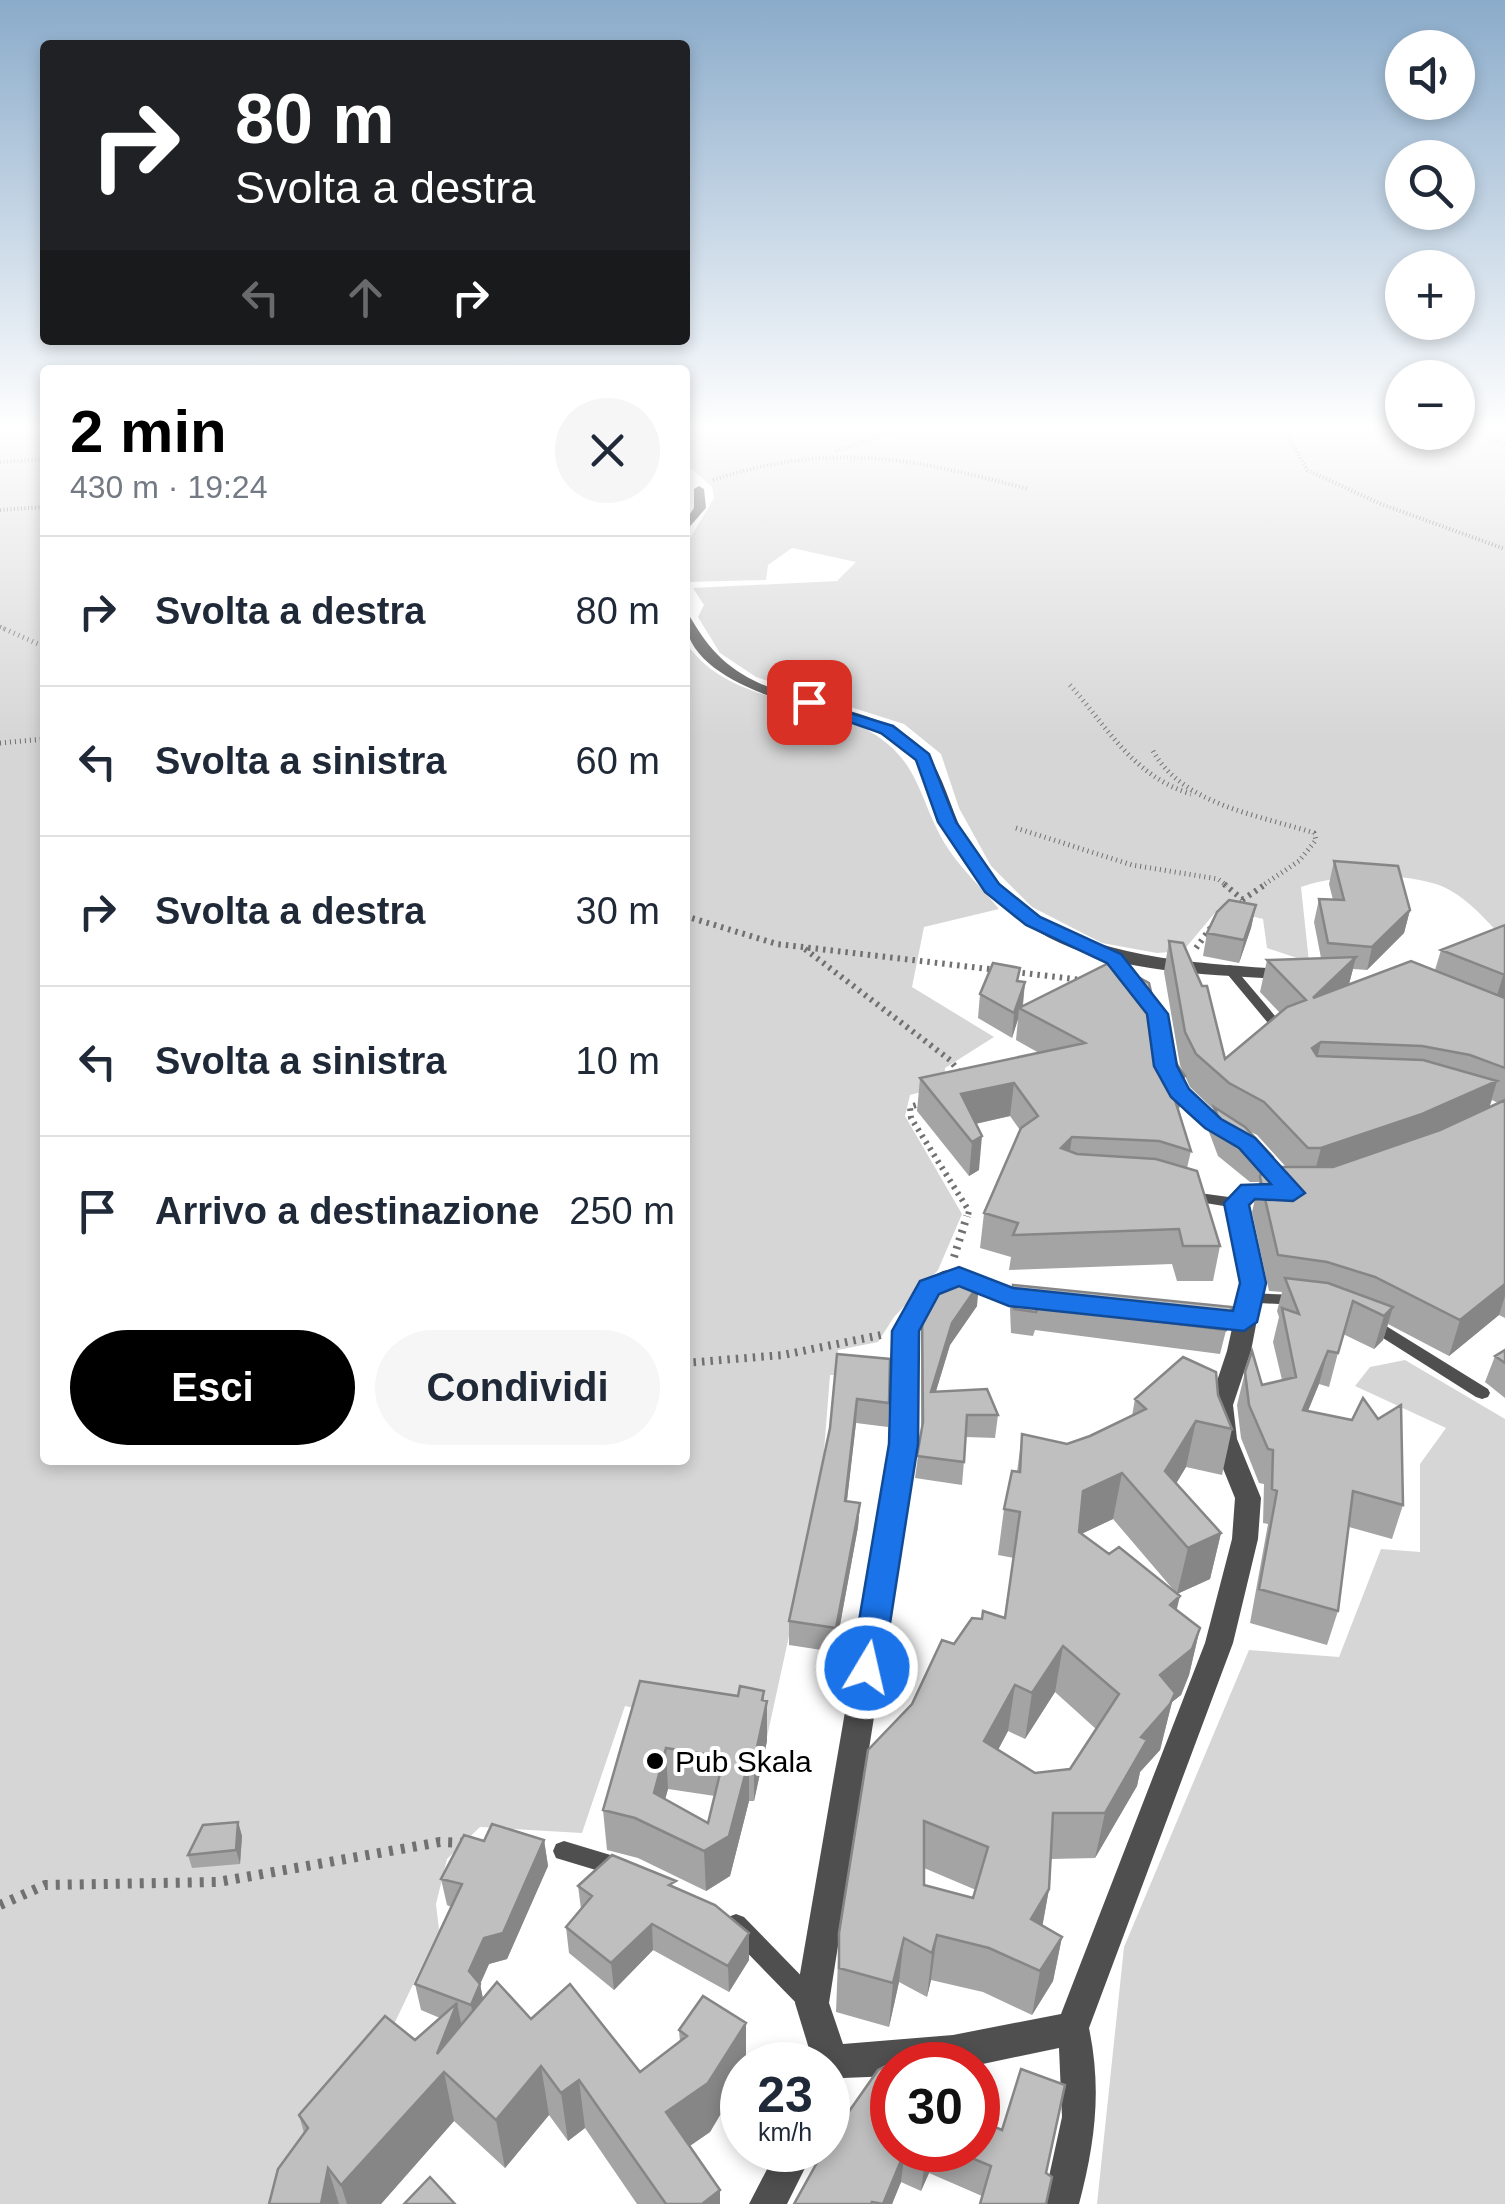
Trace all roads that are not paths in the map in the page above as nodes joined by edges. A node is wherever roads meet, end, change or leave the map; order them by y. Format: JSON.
{"nodes":[{"id":1,"x":690,"y":626,"type":"edge"},
{"id":2,"x":1114,"y":958,"type":"junction"},
{"id":3,"x":1228,"y":969,"type":"junction"},
{"id":4,"x":1316,"y":978,"type":"edge"},
{"id":5,"x":1260,"y":1046,"type":"edge"},
{"id":6,"x":1170,"y":1190,"type":"edge"},
{"id":7,"x":1236,"y":1203,"type":"junction"},
{"id":8,"x":1068,"y":1304,"type":"edge"},
{"id":9,"x":1322,"y":1304,"type":"edge"},
{"id":10,"x":1239,"y":1313,"type":"junction"},
{"id":11,"x":1355,"y":1315,"type":"edge"},
{"id":12,"x":1482,"y":1393,"type":"dead end"},
{"id":13,"x":564,"y":1851,"type":"dead end"},
{"id":14,"x":641,"y":1874,"type":"edge"},
{"id":15,"x":714,"y":1910,"type":"edge"},
{"id":16,"x":812,"y":2003,"type":"junction"},
{"id":17,"x":1072,"y":2028,"type":"junction"},
{"id":18,"x":823,"y":2042,"type":"edge"},
{"id":19,"x":850,"y":2065,"type":"edge"},
{"id":20,"x":784,"y":2172,"type":"edge"},
{"id":21,"x":767,"y":2204,"type":"edge"},
{"id":22,"x":1061,"y":2204,"type":"edge"}],
"edges":[{"from":1,"to":2,"type":"street"},
{"from":2,"to":3,"type":"street"},
{"from":2,"to":7,"type":"street"},
{"from":3,"to":4,"type":"street"},
{"from":3,"to":5,"type":"lane"},
{"from":6,"to":7,"type":"lane"},
{"from":7,"to":10,"type":"street"},
{"from":8,"to":16,"type":"street"},
{"from":9,"to":10,"type":"lane"},
{"from":10,"to":17,"type":"street"},
{"from":11,"to":12,"type":"lane"},
{"from":13,"to":14,"type":"lane"},
{"from":15,"to":16,"type":"lane"},
{"from":16,"to":18,"type":"street"},
{"from":17,"to":19,"type":"street"},
{"from":17,"to":22,"type":"street"},
{"from":20,"to":21,"type":"street"}]}
